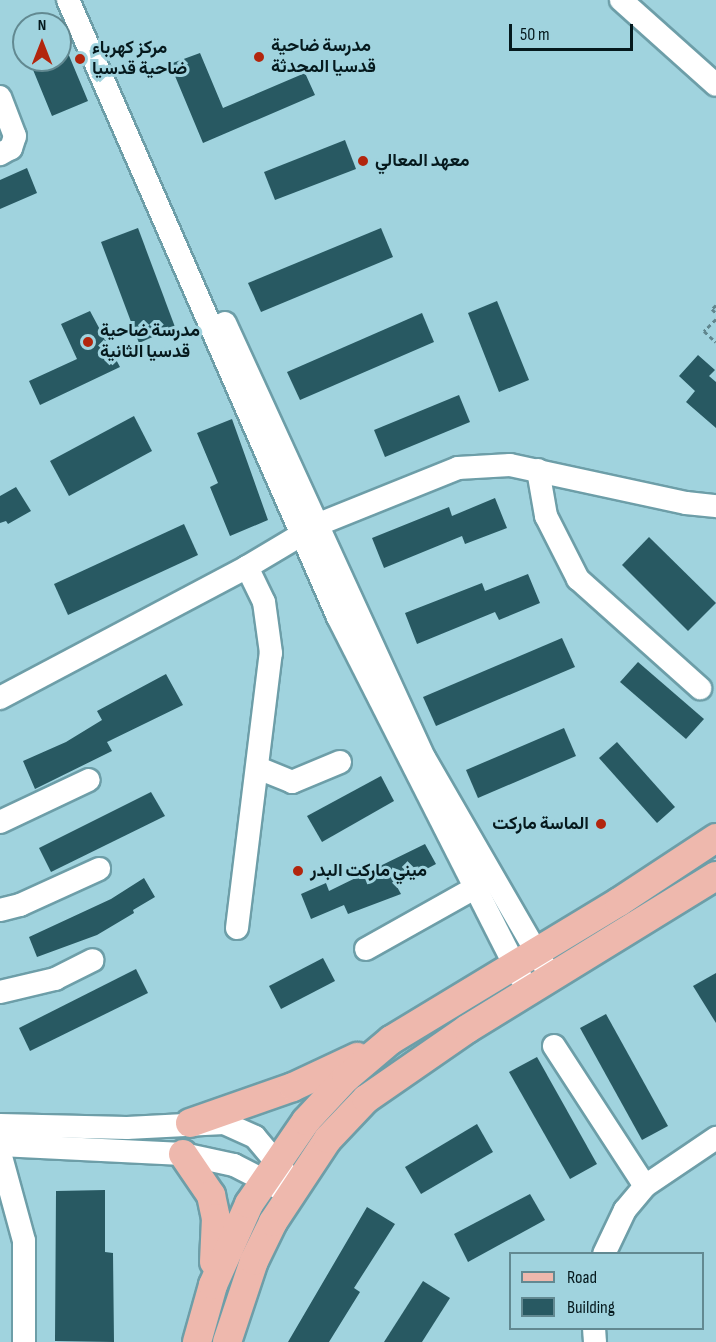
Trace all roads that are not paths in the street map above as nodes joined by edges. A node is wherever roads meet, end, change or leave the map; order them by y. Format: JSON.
{"nodes":[{"id":1,"x":68,"y":0,"type":"edge"},
{"id":2,"x":81,"y":0,"type":"edge"},
{"id":3,"x":621,"y":0,"type":"edge"},
{"id":4,"x":716,"y":86,"type":"edge"},
{"id":5,"x":0,"y":97,"type":"edge"},
{"id":6,"x":130,"y":127,"type":"junction"},
{"id":7,"x":0,"y":154,"type":"edge"},
{"id":8,"x":538,"y":470,"type":"junction"},
{"id":9,"x":716,"y":506,"type":"edge"},
{"id":10,"x":310,"y":529,"type":"junction"},
{"id":11,"x":247,"y":567,"type":"junction"},
{"id":12,"x":700,"y":688,"type":"dead end"},
{"id":13,"x":0,"y":698,"type":"edge"},
{"id":14,"x":340,"y":762,"type":"dead end"},
{"id":15,"x":258,"y":768,"type":"junction"},
{"id":16,"x":89,"y":780,"type":"dead end"},
{"id":17,"x":0,"y":822,"type":"edge"},
{"id":18,"x":716,"y":838,"type":"edge"},
{"id":19,"x":99,"y":869,"type":"dead end"},
{"id":20,"x":716,"y":876,"type":"edge"},
{"id":21,"x":484,"y":883,"type":"junction"},
{"id":22,"x":0,"y":910,"type":"edge"},
{"id":23,"x":237,"y":928,"type":"dead end"},
{"id":24,"x":366,"y":949,"type":"dead end"},
{"id":25,"x":524,"y":956,"type":"junction"},
{"id":26,"x":93,"y":960,"type":"dead end"},
{"id":27,"x":540,"y":985,"type":"junction"},
{"id":28,"x":0,"y":992,"type":"edge"},
{"id":29,"x":391,"y":1040,"type":"junction"},
{"id":30,"x":554,"y":1046,"type":"dead end"},
{"id":31,"x":190,"y":1123,"type":"junction"},
{"id":32,"x":0,"y":1125,"type":"edge"},
{"id":33,"x":716,"y":1138,"type":"edge"},
{"id":34,"x":0,"y":1145,"type":"edge"},
{"id":35,"x":0,"y":1153,"type":"edge"},
{"id":36,"x":183,"y":1154,"type":"junction"},
{"id":37,"x":272,"y":1171,"type":"junction"},
{"id":38,"x":645,"y":1186,"type":"junction"},
{"id":39,"x":292,"y":1191,"type":"junction"},
{"id":40,"x":605,"y":1252,"type":"edge"},
{"id":41,"x":213,"y":1285,"type":"junction"},
{"id":42,"x":24,"y":1342,"type":"edge"},
{"id":43,"x":197,"y":1342,"type":"edge"},
{"id":44,"x":227,"y":1342,"type":"edge"}],
"edges":[{"from":1,"to":6,"type":"street"},
{"from":2,"to":6,"type":"street"},
{"from":3,"to":4,"type":"street"},
{"from":5,"to":7,"type":"street"},
{"from":6,"to":10,"type":"street"},
{"from":8,"to":9,"type":"street"},
{"from":8,"to":10,"type":"street"},
{"from":8,"to":12,"type":"street"},
{"from":10,"to":11,"type":"street"},
{"from":10,"to":21,"type":"street"},
{"from":11,"to":13,"type":"street"},
{"from":11,"to":15,"type":"street"},
{"from":14,"to":15,"type":"street"},
{"from":15,"to":23,"type":"street"},
{"from":16,"to":17,"type":"street"},
{"from":18,"to":25,"type":"main road"},
{"from":19,"to":22,"type":"street"},
{"from":20,"to":27,"type":"main road"},
{"from":21,"to":24,"type":"street"},
{"from":21,"to":25,"type":"street"},
{"from":25,"to":27,"type":"street"},
{"from":25,"to":29,"type":"main road"},
{"from":26,"to":28,"type":"street"},
{"from":27,"to":39,"type":"main road"},
{"from":29,"to":31,"type":"main road"},
{"from":29,"to":37,"type":"main road"},
{"from":30,"to":38,"type":"street"},
{"from":31,"to":32,"type":"street"},
{"from":31,"to":36,"type":"street"},
{"from":31,"to":37,"type":"street"},
{"from":33,"to":38,"type":"street"},
{"from":34,"to":36,"type":"street"},
{"from":35,"to":42,"type":"street"},
{"from":36,"to":37,"type":"street"},
{"from":36,"to":41,"type":"main road"},
{"from":37,"to":39,"type":"street"},
{"from":37,"to":41,"type":"main road"},
{"from":38,"to":40,"type":"street"},
{"from":39,"to":44,"type":"main road"},
{"from":41,"to":43,"type":"main road"}]}
